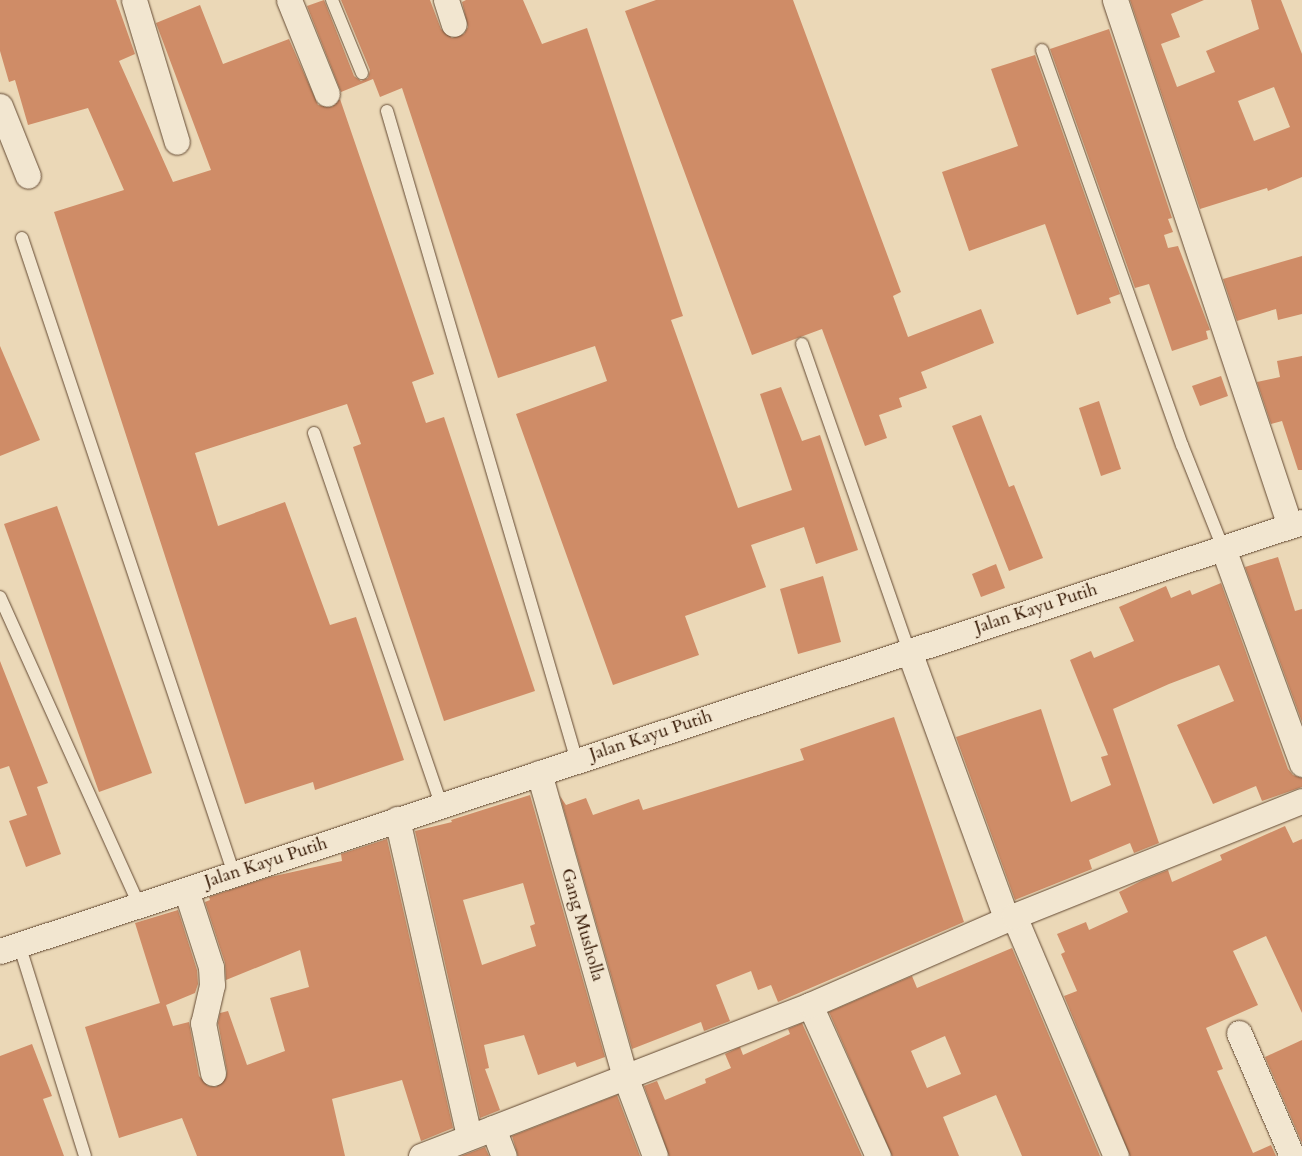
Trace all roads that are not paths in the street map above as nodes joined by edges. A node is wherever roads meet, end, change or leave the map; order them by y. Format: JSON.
{"nodes":[{"id":1,"x":134,"y":0,"type":"edge"},
{"id":2,"x":289,"y":0,"type":"edge"},
{"id":3,"x":332,"y":0,"type":"edge"},
{"id":4,"x":446,"y":0,"type":"edge"},
{"id":5,"x":1115,"y":0,"type":"edge"},
{"id":6,"x":454,"y":24,"type":"dead end"},
{"id":7,"x":1042,"y":50,"type":"dead end"},
{"id":8,"x":362,"y":72,"type":"dead end"},
{"id":9,"x":327,"y":94,"type":"dead end"},
{"id":10,"x":0,"y":106,"type":"edge"},
{"id":11,"x":387,"y":110,"type":"dead end"},
{"id":12,"x":177,"y":142,"type":"dead end"},
{"id":13,"x":28,"y":176,"type":"dead end"},
{"id":14,"x":22,"y":238,"type":"dead end"},
{"id":15,"x":802,"y":344,"type":"dead end"},
{"id":16,"x":314,"y":433,"type":"dead end"},
{"id":17,"x":1296,"y":524,"type":"edge"},
{"id":18,"x":1223,"y":548,"type":"junction"},
{"id":19,"x":0,"y":597,"type":"edge"},
{"id":20,"x":909,"y":651,"type":"junction"},
{"id":21,"x":577,"y":760,"type":"junction"},
{"id":22,"x":1302,"y":764,"type":"edge"},
{"id":23,"x":539,"y":773,"type":"junction"},
{"id":24,"x":1302,"y":801,"type":"edge"},
{"id":25,"x":442,"y":806,"type":"junction"},
{"id":26,"x":397,"y":819,"type":"junction"},
{"id":27,"x":234,"y":874,"type":"junction"},
{"id":28,"x":186,"y":890,"type":"junction"},
{"id":29,"x":139,"y":905,"type":"junction"},
{"id":30,"x":1011,"y":918,"type":"junction"},
{"id":31,"x":10,"y":948,"type":"edge"},
{"id":32,"x":810,"y":1006,"type":"junction"},
{"id":33,"x":1239,"y":1034,"type":"dead end"},
{"id":34,"x":214,"y":1072,"type":"dead end"},
{"id":35,"x":625,"y":1076,"type":"junction"},
{"id":36,"x":493,"y":1128,"type":"junction"},
{"id":37,"x":469,"y":1136,"type":"junction"},
{"id":38,"x":84,"y":1156,"type":"edge"},
{"id":39,"x":421,"y":1156,"type":"edge"},
{"id":40,"x":504,"y":1156,"type":"edge"},
{"id":41,"x":655,"y":1156,"type":"edge"},
{"id":42,"x":878,"y":1156,"type":"edge"},
{"id":43,"x":1116,"y":1156,"type":"edge"},
{"id":44,"x":1292,"y":1156,"type":"edge"}],
"edges":[{"from":1,"to":12,"type":"street"},
{"from":2,"to":9,"type":"street"},
{"from":3,"to":8,"type":"lane"},
{"from":4,"to":6,"type":"street"},
{"from":5,"to":17,"type":"street"},
{"from":7,"to":18,"type":"lane"},
{"from":10,"to":13,"type":"street"},
{"from":11,"to":21,"type":"lane"},
{"from":14,"to":27,"type":"lane"},
{"from":15,"to":20,"type":"lane"},
{"from":16,"to":25,"type":"lane"},
{"from":17,"to":18,"type":"street","name":"Jalan Kayu Putih"},
{"from":18,"to":20,"type":"street","name":"Jalan Kayu Putih"},
{"from":18,"to":22,"type":"street"},
{"from":19,"to":29,"type":"lane"},
{"from":20,"to":21,"type":"street","name":"Jalan Kayu Putih"},
{"from":20,"to":30,"type":"street"},
{"from":21,"to":23,"type":"street","name":"Jalan Kayu Putih"},
{"from":23,"to":25,"type":"street","name":"Jalan Kayu Putih"},
{"from":23,"to":35,"type":"street","name":"Gang Musholla"},
{"from":24,"to":30,"type":"street"},
{"from":25,"to":26,"type":"street","name":"Jalan Kayu Putih"},
{"from":26,"to":27,"type":"street","name":"Jalan Kayu Putih"},
{"from":26,"to":37,"type":"street"},
{"from":27,"to":28,"type":"street","name":"Jalan Kayu Putih"},
{"from":28,"to":29,"type":"street","name":"Jalan Kayu Putih"},
{"from":28,"to":34,"type":"street"},
{"from":29,"to":31,"type":"street","name":"Jalan Kayu Putih"},
{"from":30,"to":32,"type":"street"},
{"from":30,"to":43,"type":"street"},
{"from":31,"to":38,"type":"lane"},
{"from":32,"to":35,"type":"street"},
{"from":32,"to":42,"type":"street"},
{"from":33,"to":44,"type":"street"},
{"from":35,"to":36,"type":"street"},
{"from":35,"to":41,"type":"street","name":"Gang Musholla"},
{"from":36,"to":37,"type":"street"},
{"from":36,"to":40,"type":"street"},
{"from":37,"to":39,"type":"street"}]}
